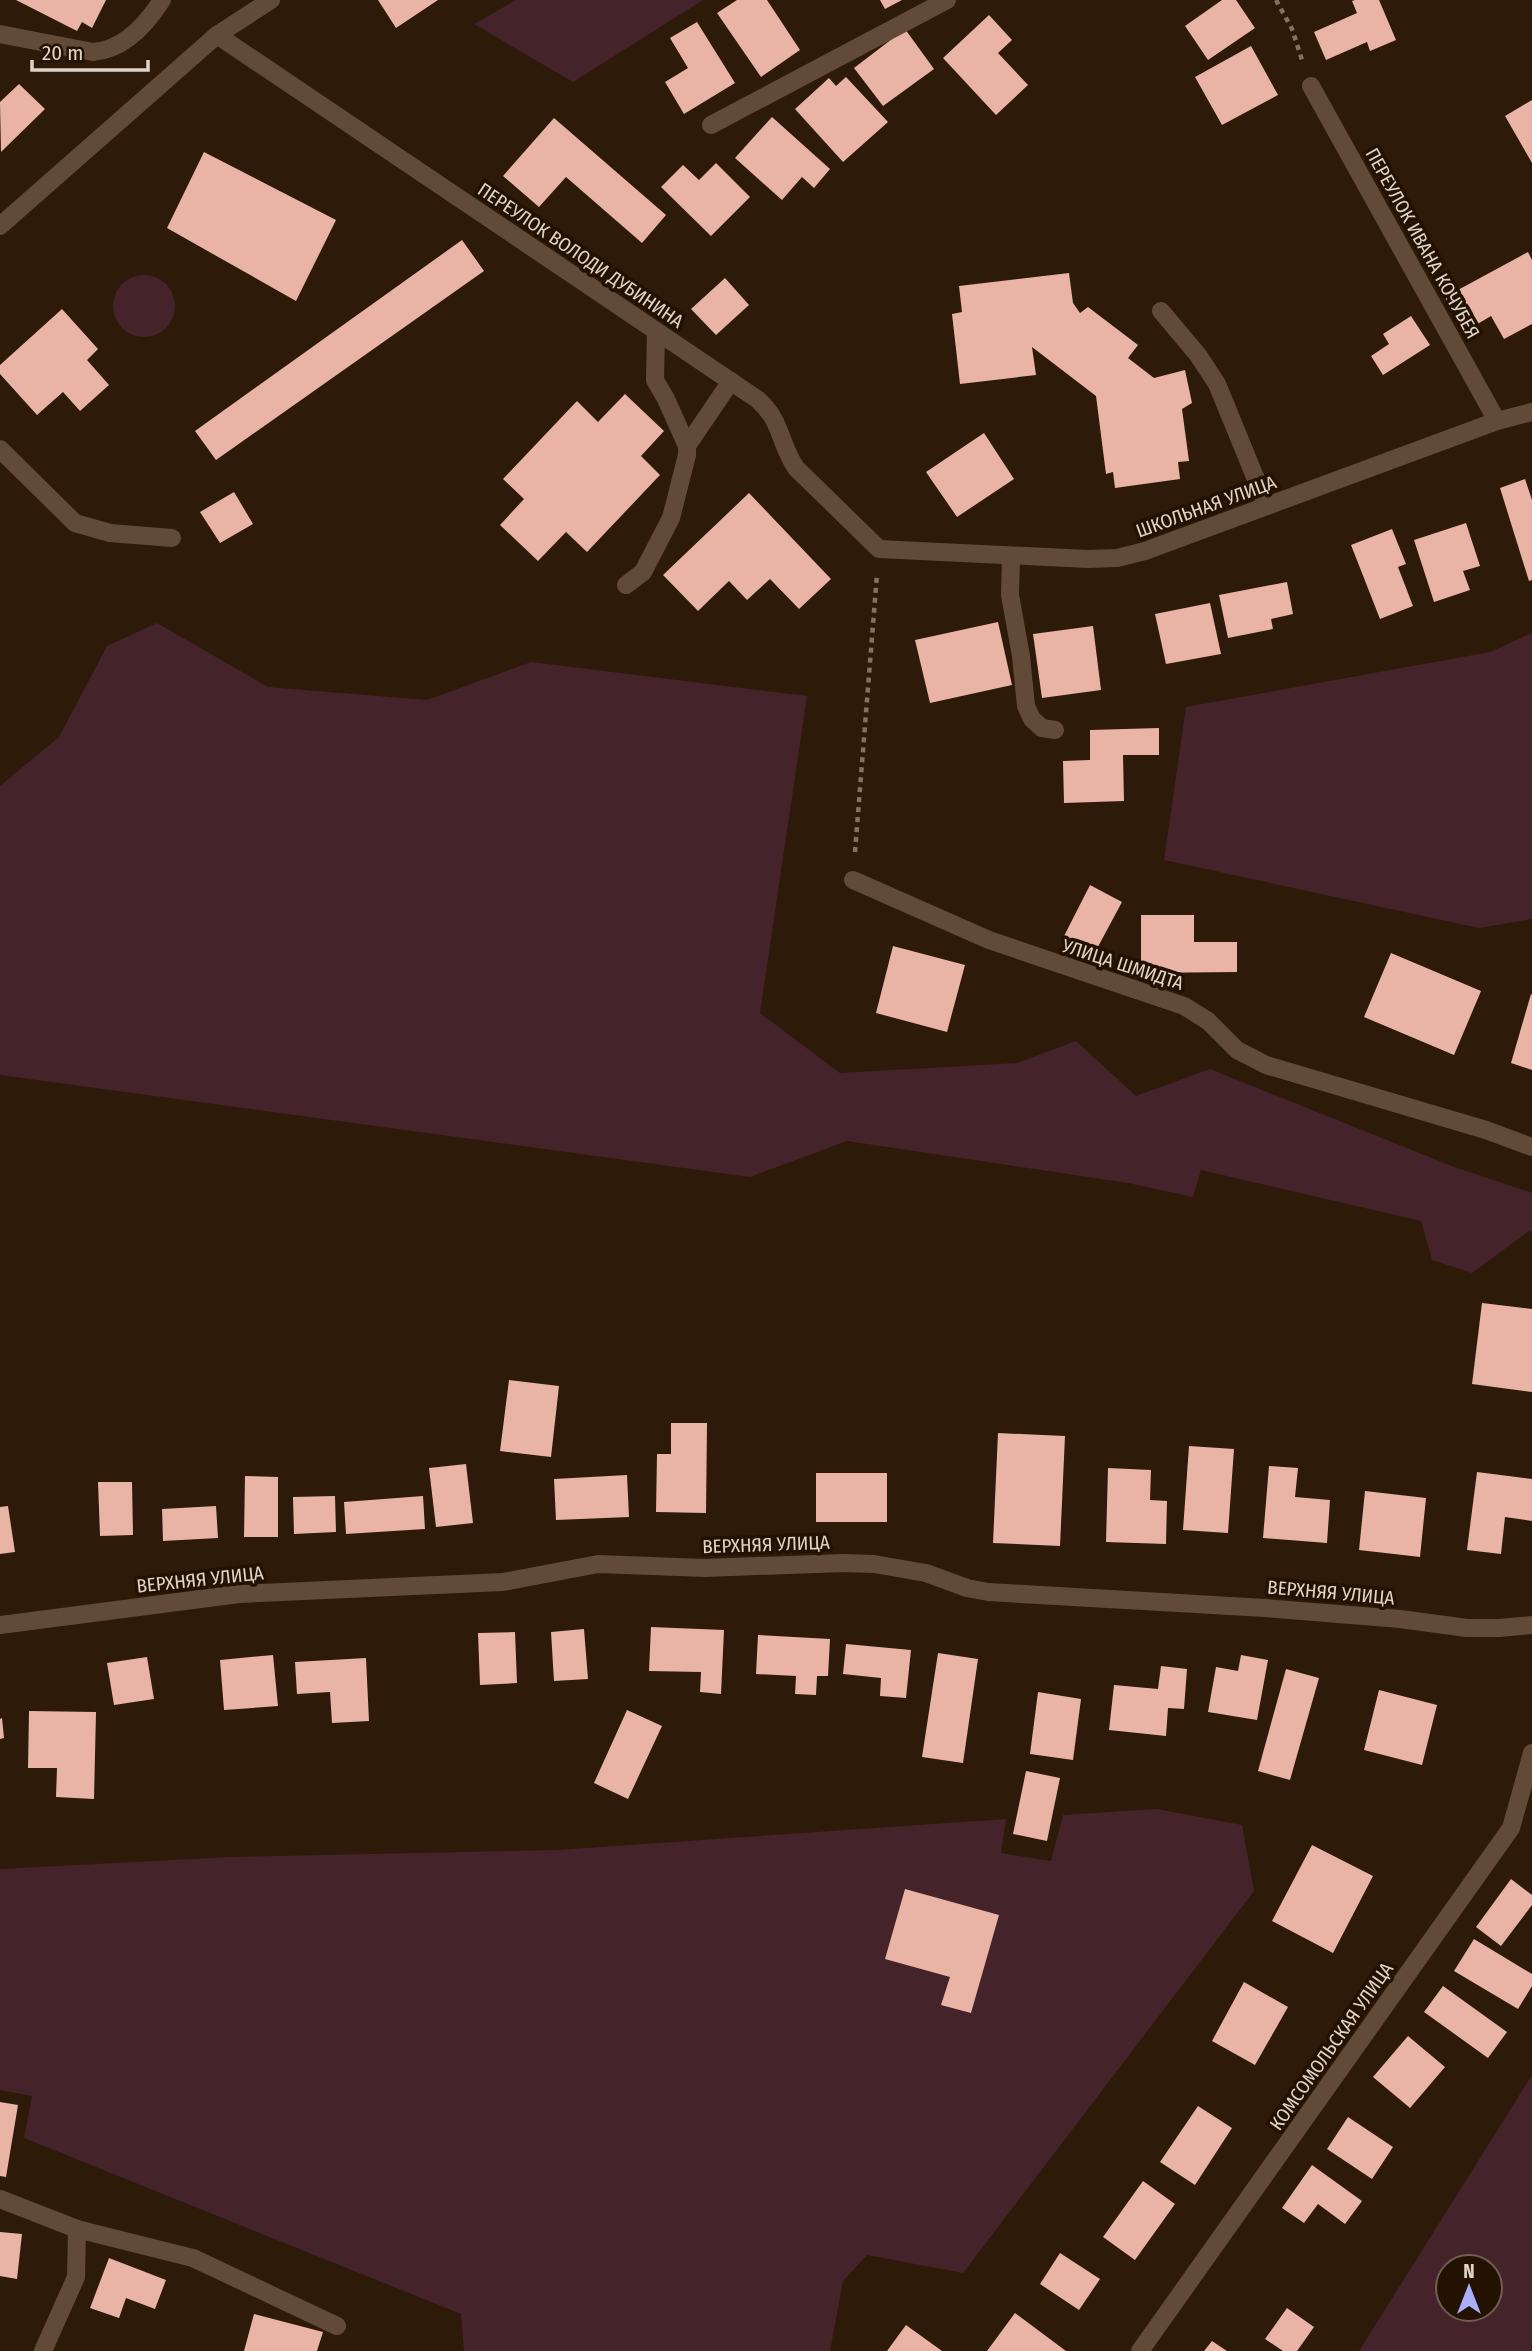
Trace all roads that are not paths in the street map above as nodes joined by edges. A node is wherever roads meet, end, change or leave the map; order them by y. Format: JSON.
{"nodes":[{"id":1,"x":162,"y":0,"type":"edge"},
{"id":2,"x":271,"y":0,"type":"edge"},
{"id":3,"x":947,"y":0,"type":"edge"},
{"id":4,"x":0,"y":34,"type":"edge"},
{"id":5,"x":217,"y":35,"type":"junction"},
{"id":6,"x":1311,"y":86,"type":"road end"},
{"id":7,"x":711,"y":125,"type":"dead end"},
{"id":8,"x":0,"y":226,"type":"edge"},
{"id":9,"x":1161,"y":311,"type":"dead end"},
{"id":10,"x":656,"y":331,"type":"junction"},
{"id":11,"x":731,"y":381,"type":"junction"},
{"id":12,"x":1532,"y":412,"type":"edge"},
{"id":13,"x":1497,"y":421,"type":"junction"},
{"id":14,"x":687,"y":446,"type":"junction"},
{"id":15,"x":0,"y":449,"type":"edge"},
{"id":16,"x":1267,"y":506,"type":"junction"},
{"id":17,"x":172,"y":538,"type":"dead end"},
{"id":18,"x":879,"y":549,"type":"joint"},
{"id":19,"x":1011,"y":556,"type":"junction"},
{"id":20,"x":626,"y":585,"type":"dead end"},
{"id":21,"x":1055,"y":730,"type":"dead end"},
{"id":22,"x":853,"y":880,"type":"road end"},
{"id":23,"x":1532,"y":1147,"type":"edge"},
{"id":24,"x":0,"y":1625,"type":"edge"},
{"id":25,"x":1532,"y":1625,"type":"edge"},
{"id":26,"x":1532,"y":1753,"type":"edge"},
{"id":27,"x":0,"y":2199,"type":"edge"},
{"id":28,"x":77,"y":2229,"type":"junction"},
{"id":29,"x":337,"y":2326,"type":"dead end"},
{"id":30,"x":43,"y":2351,"type":"edge"},
{"id":31,"x":1140,"y":2351,"type":"edge"}],
"edges":[{"from":1,"to":4,"type":"street"},
{"from":2,"to":5,"type":"street"},
{"from":3,"to":7,"type":"street"},
{"from":5,"to":8,"type":"street"},
{"from":5,"to":10,"type":"street","name":"ПЕРЕУЛОК ВОЛОДИ ДУБИНИНА"},
{"from":6,"to":13,"type":"street","name":"ПЕРЕУЛОК ИВАНА КОЧУБЕЯ"},
{"from":9,"to":16,"type":"street"},
{"from":10,"to":11,"type":"street","name":"ПЕРЕУЛОК ВОЛОДИ ДУБИНИНА"},
{"from":10,"to":14,"type":"street"},
{"from":11,"to":14,"type":"street"},
{"from":11,"to":18,"type":"street","name":"ПЕРЕУЛОК ВОЛОДИ ДУБИНИНА"},
{"from":12,"to":13,"type":"street","name":"ШКОЛЬНАЯ УЛИЦА"},
{"from":13,"to":16,"type":"street","name":"ШКОЛЬНАЯ УЛИЦА"},
{"from":14,"to":20,"type":"street"},
{"from":15,"to":17,"type":"street"},
{"from":16,"to":19,"type":"street","name":"ШКОЛЬНАЯ УЛИЦА"},
{"from":18,"to":19,"type":"street","name":"ШКОЛЬНАЯ УЛИЦА"},
{"from":19,"to":21,"type":"street"},
{"from":22,"to":23,"type":"street","name":"УЛИЦА ШМИДТА"},
{"from":24,"to":25,"type":"street","name":"ВЕРХНЯЯ УЛИЦА"},
{"from":26,"to":31,"type":"street","name":"КОМСОМОЛЬСКАЯ УЛИЦА"},
{"from":27,"to":28,"type":"street"},
{"from":28,"to":29,"type":"street"},
{"from":28,"to":30,"type":"street"}]}
